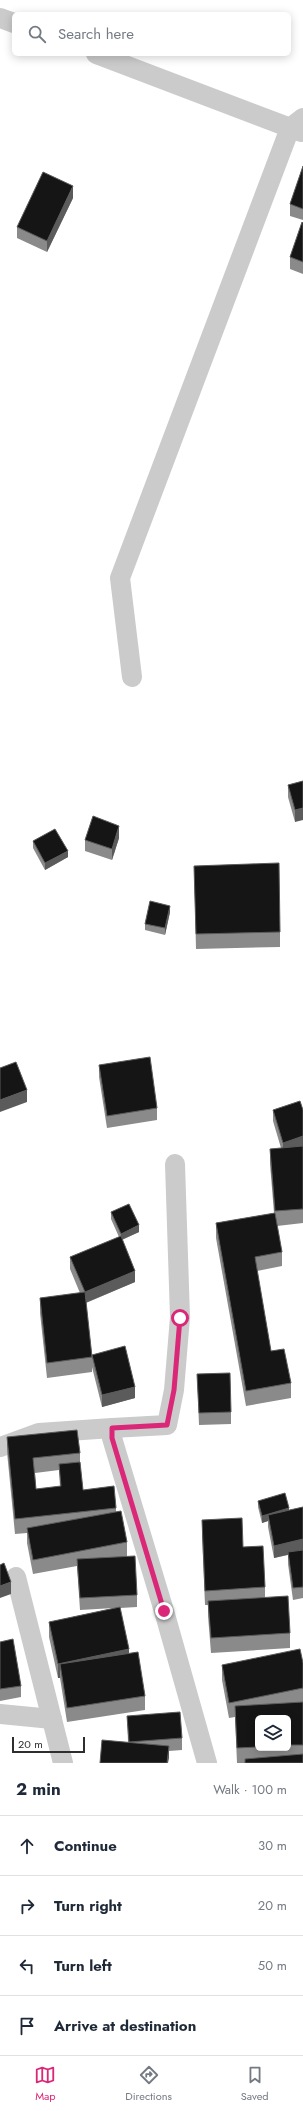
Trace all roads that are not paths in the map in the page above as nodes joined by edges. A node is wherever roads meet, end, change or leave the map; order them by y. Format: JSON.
{"nodes":[{"id":1,"x":0,"y":18,"type":"edge"},
{"id":2,"x":12,"y":22,"type":"edge"},
{"id":3,"x":102,"y":56,"type":"edge"},
{"id":4,"x":299,"y":126,"type":"edge"},
{"id":5,"x":132,"y":677,"type":"dead end"},
{"id":6,"x":175,"y":1164,"type":"dead end"},
{"id":7,"x":112,"y":1428,"type":"junction"},
{"id":8,"x":0,"y":1447,"type":"edge"},
{"id":9,"x":16,"y":1577,"type":"dead end"},
{"id":10,"x":0,"y":1714,"type":"edge"},
{"id":11,"x":52,"y":1719,"type":"junction"},
{"id":12,"x":63,"y":1763,"type":"edge"},
{"id":13,"x":206,"y":1763,"type":"edge"}],
"edges":[{"from":1,"to":2,"type":"street"},
{"from":3,"to":4,"type":"street"},
{"from":4,"to":5,"type":"street"},
{"from":6,"to":7,"type":"street"},
{"from":7,"to":8,"type":"street"},
{"from":7,"to":13,"type":"street"},
{"from":9,"to":11,"type":"street"},
{"from":10,"to":11,"type":"street"},
{"from":11,"to":12,"type":"street"}]}
